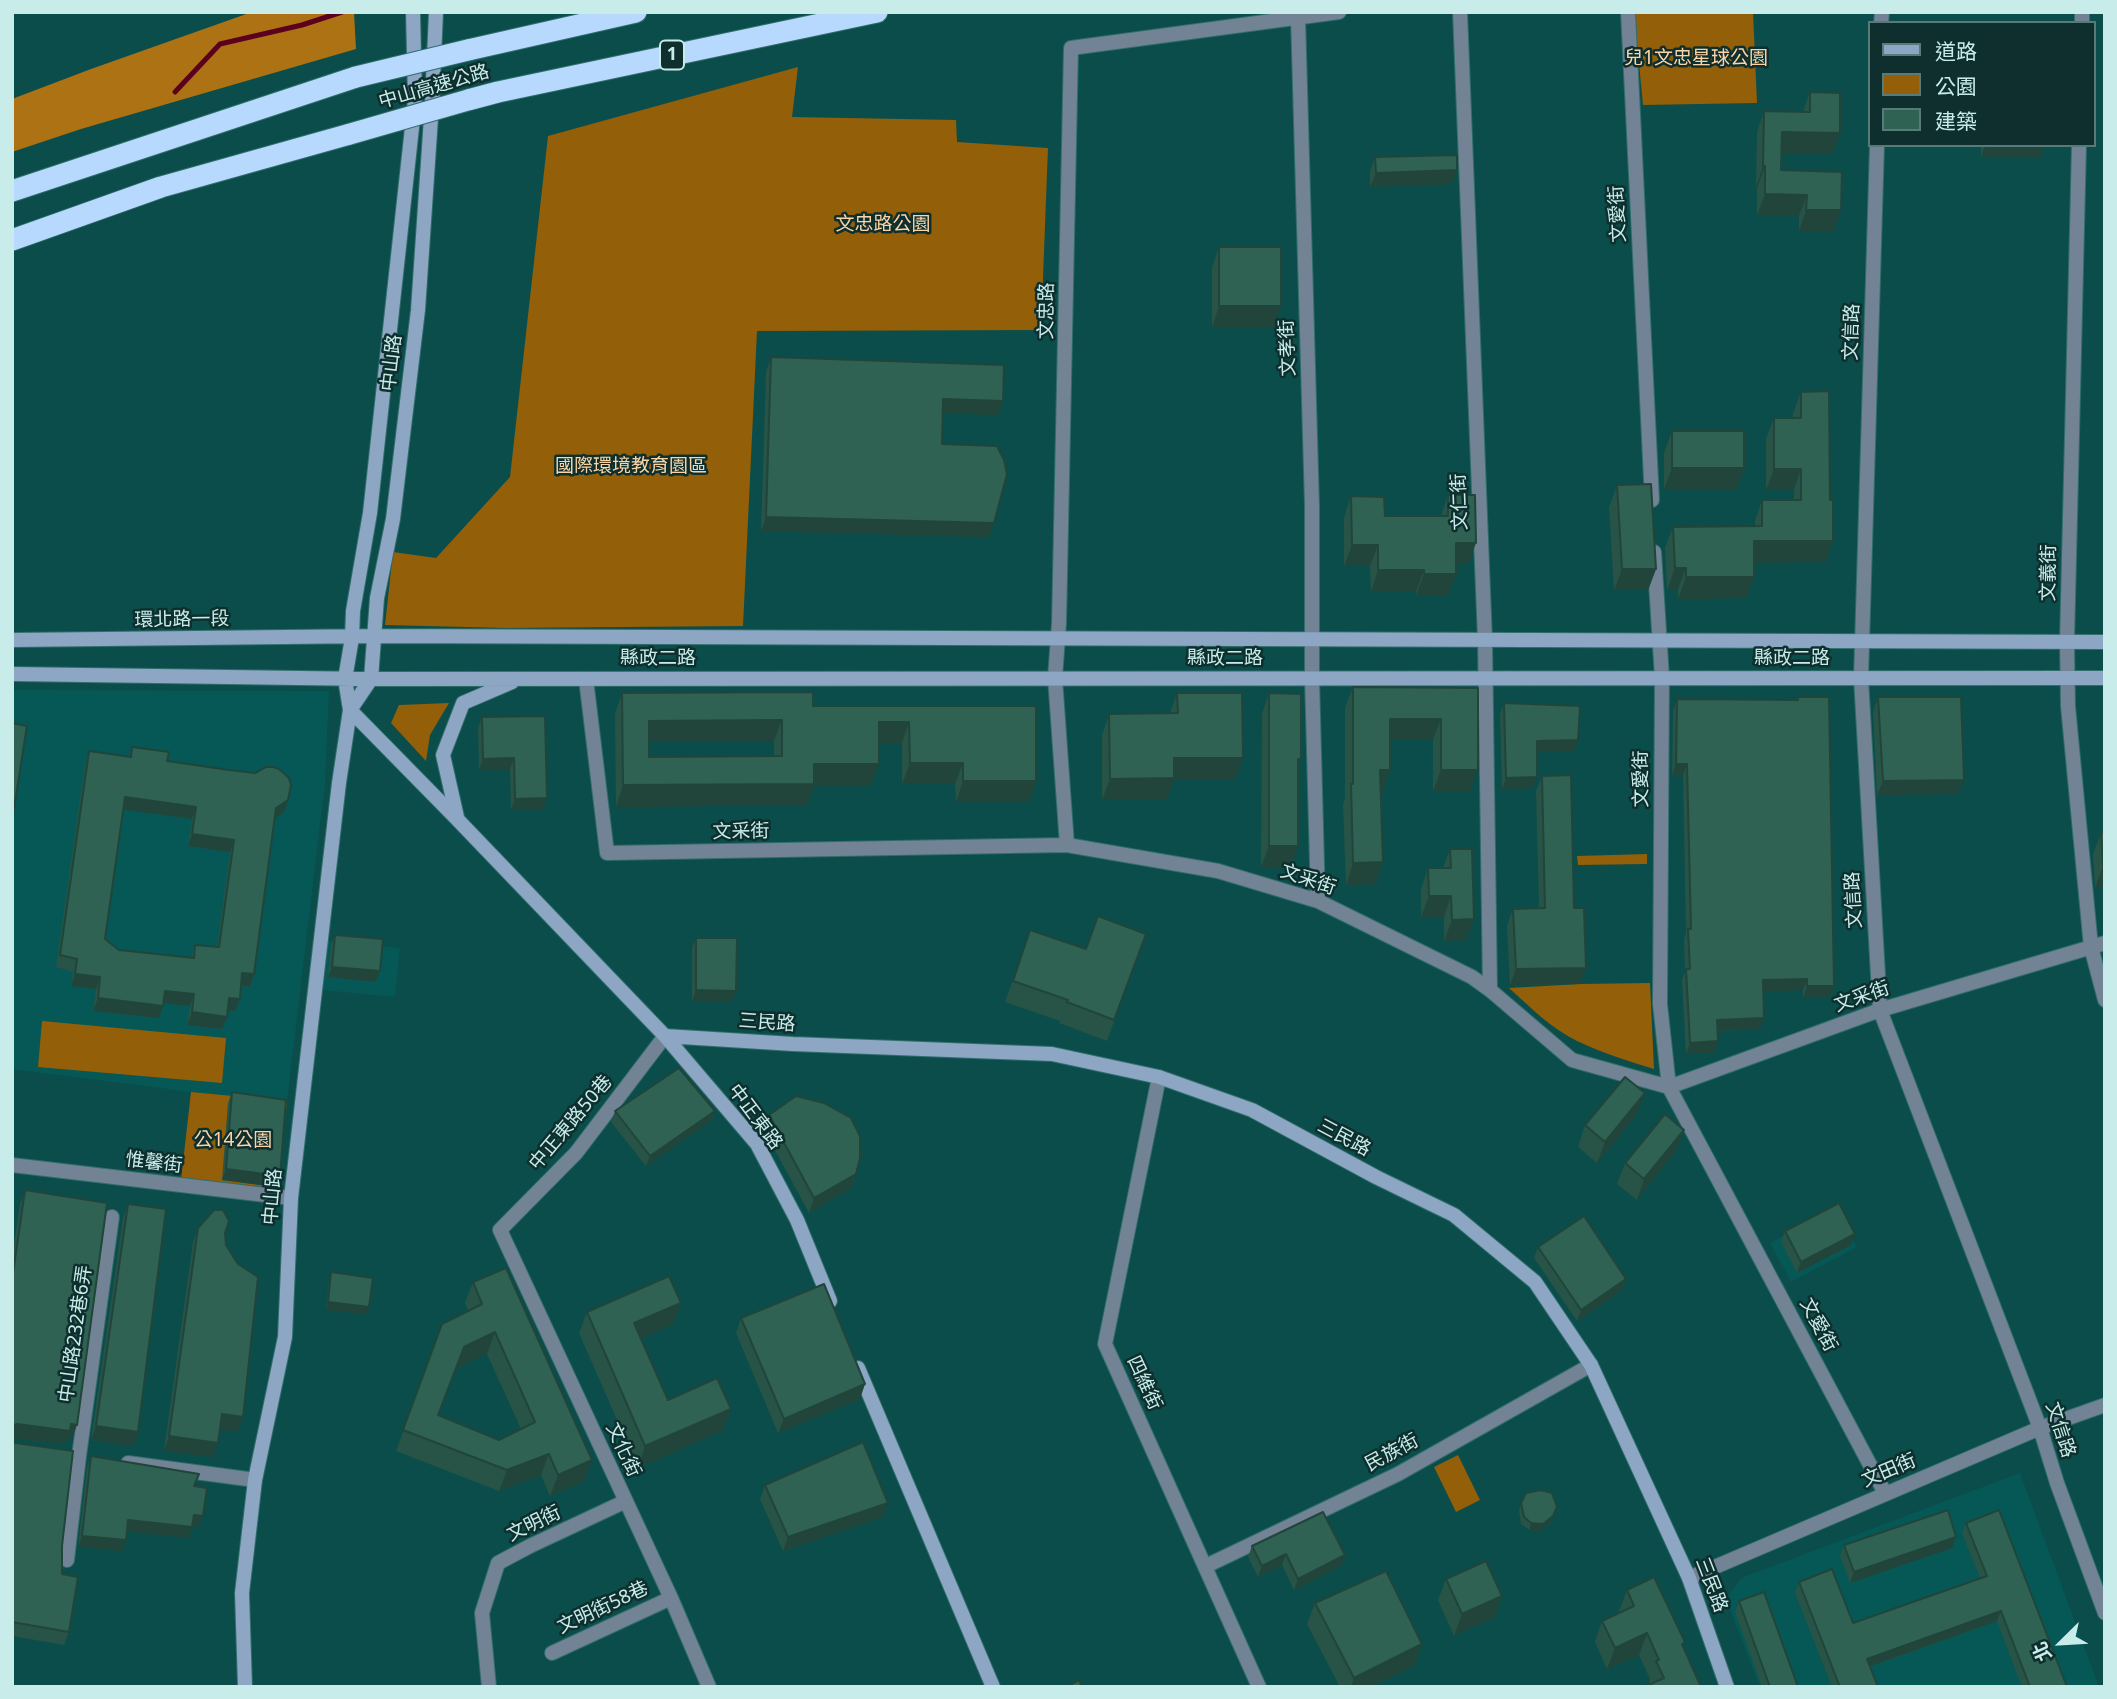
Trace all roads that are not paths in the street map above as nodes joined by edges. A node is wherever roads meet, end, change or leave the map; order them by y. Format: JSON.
{"nodes":[{"id":1,"x":413,"y":12,"type":"edge"},
{"id":2,"x":436,"y":12,"type":"edge"},
{"id":3,"x":636,"y":12,"type":"edge"},
{"id":4,"x":877,"y":12,"type":"edge"},
{"id":5,"x":1339,"y":12,"type":"edge"},
{"id":6,"x":1460,"y":12,"type":"edge"},
{"id":7,"x":1628,"y":12,"type":"edge"},
{"id":8,"x":1298,"y":17,"type":"junction"},
{"id":9,"x":1877,"y":147,"type":"edge"},
{"id":10,"x":2079,"y":147,"type":"edge"},
{"id":11,"x":12,"y":191,"type":"edge"},
{"id":12,"x":12,"y":240,"type":"edge"},
{"id":13,"x":1652,"y":513,"type":"edge"},
{"id":14,"x":1654,"y":541,"type":"edge"},
{"id":15,"x":375,"y":636,"type":"junction"},
{"id":16,"x":352,"y":638,"type":"junction"},
{"id":17,"x":1059,"y":638,"type":"junction"},
{"id":18,"x":12,"y":640,"type":"edge"},
{"id":19,"x":1312,"y":640,"type":"junction"},
{"id":20,"x":1485,"y":640,"type":"junction"},
{"id":21,"x":1659,"y":641,"type":"junction"},
{"id":22,"x":1861,"y":641,"type":"junction"},
{"id":23,"x":2067,"y":642,"type":"junction"},
{"id":24,"x":2105,"y":642,"type":"edge"},
{"id":25,"x":12,"y":674,"type":"edge"},
{"id":26,"x":1055,"y":678,"type":"junction"},
{"id":27,"x":1312,"y":678,"type":"junction"},
{"id":28,"x":1486,"y":678,"type":"junction"},
{"id":29,"x":1662,"y":678,"type":"junction"},
{"id":30,"x":1861,"y":678,"type":"junction"},
{"id":31,"x":2067,"y":678,"type":"junction"},
{"id":32,"x":2105,"y":678,"type":"edge"},
{"id":33,"x":345,"y":679,"type":"junction"},
{"id":34,"x":370,"y":679,"type":"junction"},
{"id":35,"x":520,"y":679,"type":"junction"},
{"id":36,"x":586,"y":679,"type":"junction"},
{"id":37,"x":350,"y":710,"type":"junction"},
{"id":38,"x":457,"y":818,"type":"junction"},
{"id":39,"x":1067,"y":845,"type":"junction"},
{"id":40,"x":1318,"y":901,"type":"junction"},
{"id":41,"x":2098,"y":945,"type":"edge"},
{"id":42,"x":1490,"y":990,"type":"junction"},
{"id":43,"x":2105,"y":1000,"type":"edge"},
{"id":44,"x":1880,"y":1010,"type":"junction"},
{"id":45,"x":665,"y":1035,"type":"junction"},
{"id":46,"x":1159,"y":1077,"type":"junction"},
{"id":47,"x":1669,"y":1087,"type":"junction"},
{"id":48,"x":12,"y":1164,"type":"edge"},
{"id":49,"x":291,"y":1198,"type":"junction"},
{"id":50,"x":112,"y":1217,"type":"dead end"},
{"id":51,"x":500,"y":1230,"type":"joint"},
{"id":52,"x":834,"y":1309,"type":"edge"},
{"id":53,"x":854,"y":1360,"type":"edge"},
{"id":54,"x":1591,"y":1365,"type":"junction"},
{"id":55,"x":2105,"y":1405,"type":"edge"},
{"id":56,"x":2040,"y":1428,"type":"junction"},
{"id":57,"x":118,"y":1461,"type":"edge"},
{"id":58,"x":255,"y":1480,"type":"junction"},
{"id":59,"x":1885,"y":1493,"type":"junction"},
{"id":60,"x":626,"y":1501,"type":"junction"},
{"id":61,"x":67,"y":1560,"type":"dead end"},
{"id":62,"x":1206,"y":1566,"type":"junction"},
{"id":63,"x":1689,"y":1578,"type":"junction"},
{"id":64,"x":671,"y":1598,"type":"junction"},
{"id":65,"x":2105,"y":1613,"type":"edge"},
{"id":66,"x":552,"y":1653,"type":"dead end"},
{"id":67,"x":245,"y":1687,"type":"edge"},
{"id":68,"x":489,"y":1687,"type":"edge"},
{"id":69,"x":709,"y":1687,"type":"edge"},
{"id":70,"x":993,"y":1687,"type":"edge"},
{"id":71,"x":1259,"y":1687,"type":"edge"},
{"id":72,"x":1727,"y":1687,"type":"edge"}],
"edges":[{"from":1,"to":16,"type":"street","name":"中山路"},
{"from":2,"to":15,"type":"street","name":"中山路"},
{"from":3,"to":11,"type":"highway","name":"中山高速公路","bridge":true},
{"from":4,"to":12,"type":"highway","name":"中山高速公路","number":"1","bridge":true},
{"from":5,"to":8,"type":"street","name":"文忠路"},
{"from":6,"to":20,"type":"street","name":"文仁街"},
{"from":7,"to":13,"type":"street","name":"文愛街"},
{"from":8,"to":17,"type":"street","name":"文忠路"},
{"from":8,"to":19,"type":"street","name":"文孝街"},
{"from":9,"to":22,"type":"street","name":"文信路"},
{"from":10,"to":23,"type":"street","name":"文義街"},
{"from":14,"to":21,"type":"street","name":"文愛街"},
{"from":15,"to":16,"type":"street","name":"縣政二路"},
{"from":15,"to":17,"type":"street","name":"縣政二路"},
{"from":15,"to":34,"type":"street","name":"中山路"},
{"from":16,"to":18,"type":"street","name":"環北路一段"},
{"from":16,"to":33,"type":"street","name":"中山路"},
{"from":17,"to":19,"type":"street","name":"縣政二路"},
{"from":17,"to":26,"type":"street","name":"文忠路"},
{"from":19,"to":20,"type":"street","name":"縣政二路"},
{"from":19,"to":27,"type":"street","name":"文孝街"},
{"from":20,"to":21,"type":"street","name":"縣政二路"},
{"from":20,"to":28,"type":"street","name":"文仁街"},
{"from":21,"to":22,"type":"street","name":"縣政二路"},
{"from":21,"to":29,"type":"street","name":"文愛街"},
{"from":22,"to":23,"type":"street","name":"縣政二路"},
{"from":22,"to":30,"type":"street","name":"文信路"},
{"from":23,"to":24,"type":"street","name":"縣政二路"},
{"from":23,"to":31,"type":"street","name":"文義街"},
{"from":25,"to":33,"type":"street"},
{"from":26,"to":27,"type":"street","name":"縣政二路"},
{"from":26,"to":36,"type":"street","name":"縣政二路"},
{"from":26,"to":39,"type":"street","name":"文忠路"},
{"from":27,"to":28,"type":"street","name":"縣政二路"},
{"from":27,"to":40,"type":"street","name":"文孝街"},
{"from":28,"to":29,"type":"street","name":"縣政二路"},
{"from":28,"to":42,"type":"street","name":"文仁街"},
{"from":29,"to":30,"type":"street","name":"縣政二路"},
{"from":29,"to":47,"type":"street","name":"文愛街"},
{"from":30,"to":31,"type":"street","name":"縣政二路"},
{"from":30,"to":44,"type":"street","name":"文信路"},
{"from":31,"to":32,"type":"street","name":"縣政二路"},
{"from":31,"to":41,"type":"street","name":"文義街"},
{"from":33,"to":34,"type":"street","name":"縣政二路"},
{"from":33,"to":37,"type":"street","name":"中山路"},
{"from":34,"to":35,"type":"street","name":"縣政二路"},
{"from":34,"to":37,"type":"street","name":"中山路"},
{"from":35,"to":36,"type":"street","name":"縣政二路"},
{"from":35,"to":38,"type":"street"},
{"from":36,"to":39,"type":"street","name":"文采街"},
{"from":37,"to":38,"type":"street","name":"中正東路"},
{"from":37,"to":49,"type":"street","name":"中山路"},
{"from":38,"to":45,"type":"street","name":"中正東路"},
{"from":39,"to":40,"type":"street","name":"文采街"},
{"from":40,"to":42,"type":"street","name":"文采街"},
{"from":41,"to":43,"type":"street","name":"文義街"},
{"from":41,"to":44,"type":"street","name":"文采街"},
{"from":42,"to":47,"type":"street","name":"文采街"},
{"from":44,"to":47,"type":"street","name":"文采街"},
{"from":44,"to":56,"type":"street","name":"文信路"},
{"from":45,"to":46,"type":"street","name":"三民路"},
{"from":45,"to":51,"type":"street","name":"中正東路50巷"},
{"from":45,"to":52,"type":"street","name":"中正東路"},
{"from":46,"to":54,"type":"street","name":"三民路"},
{"from":46,"to":62,"type":"street","name":"四維街"},
{"from":47,"to":59,"type":"street","name":"文愛街"},
{"from":48,"to":49,"type":"street","name":"惟馨街"},
{"from":49,"to":58,"type":"street","name":"中山路"},
{"from":50,"to":61,"type":"street","name":"中山路232巷6弄"},
{"from":51,"to":60,"type":"street","name":"文化街"},
{"from":53,"to":70,"type":"street"},
{"from":54,"to":62,"type":"street","name":"民族街"},
{"from":54,"to":63,"type":"street","name":"三民路"},
{"from":55,"to":56,"type":"street","name":"文田街"},
{"from":56,"to":59,"type":"street","name":"文田街"},
{"from":56,"to":65,"type":"street","name":"文信路"},
{"from":57,"to":58,"type":"street"},
{"from":58,"to":67,"type":"street","name":"中山路"},
{"from":59,"to":63,"type":"street","name":"文田街"},
{"from":60,"to":64,"type":"street","name":"文化街"},
{"from":60,"to":68,"type":"street","name":"文明街"},
{"from":62,"to":71,"type":"street","name":"四維街"},
{"from":63,"to":72,"type":"street","name":"三民路"},
{"from":64,"to":66,"type":"street","name":"文明街58巷"},
{"from":64,"to":69,"type":"street","name":"文化街"}]}
